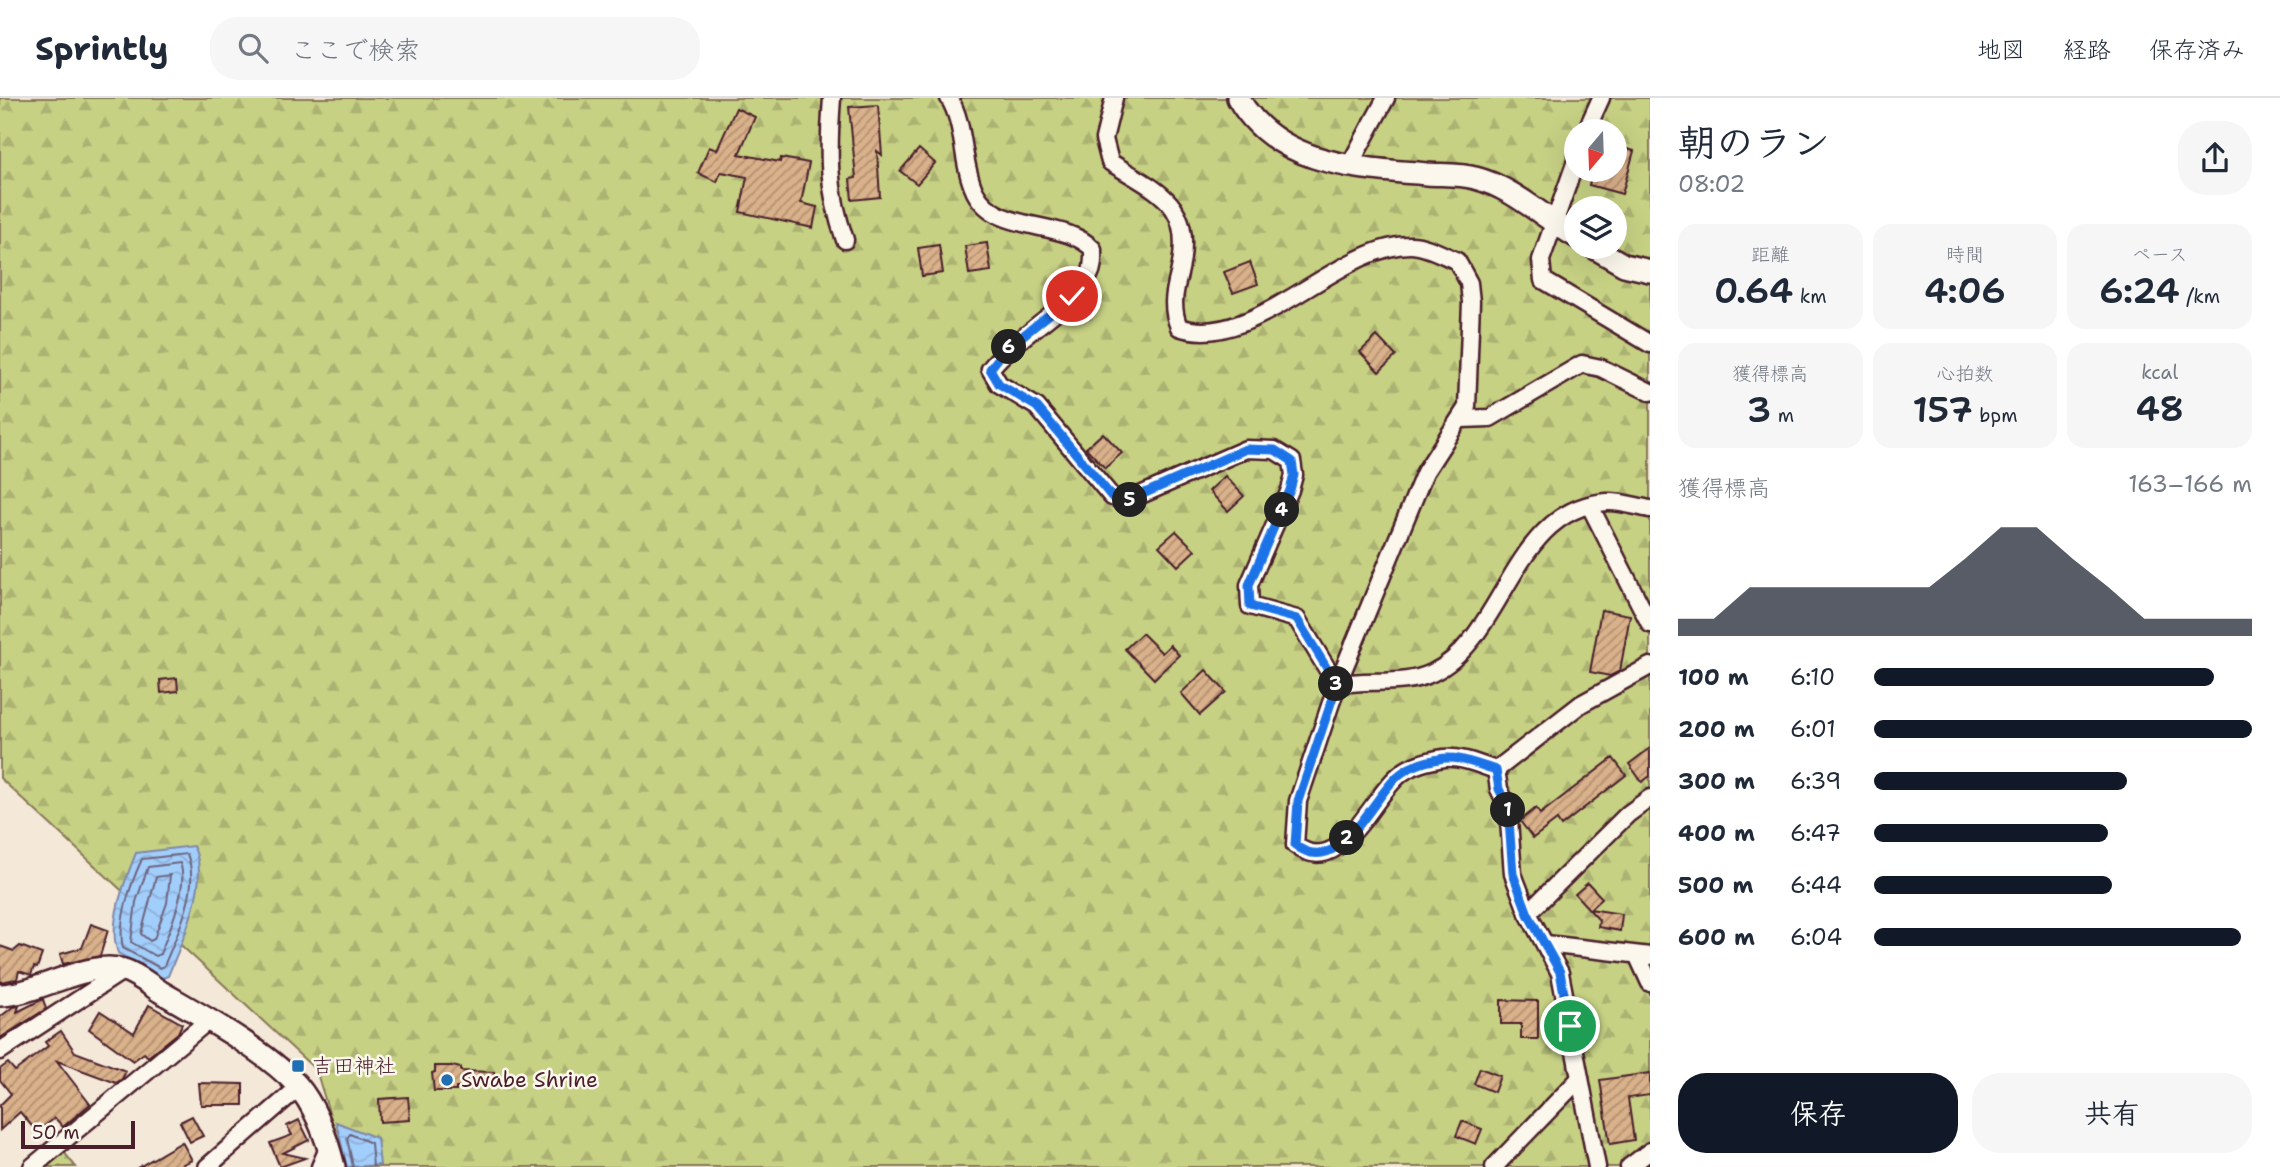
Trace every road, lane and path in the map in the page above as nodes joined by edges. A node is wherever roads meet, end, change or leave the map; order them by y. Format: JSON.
{"nodes":[{"id":1,"x":832,"y":98,"type":"edge"},
{"id":2,"x":949,"y":98,"type":"edge"},
{"id":3,"x":1114,"y":98,"type":"edge"},
{"id":4,"x":1238,"y":98,"type":"edge"},
{"id":5,"x":1386,"y":98,"type":"edge"},
{"id":6,"x":1601,"y":98,"type":"edge"},
{"id":7,"x":1591,"y":119,"type":"edge"},
{"id":8,"x":1348,"y":167,"type":"junction"},
{"id":9,"x":1569,"y":182,"type":"edge"},
{"id":10,"x":1555,"y":225,"type":"junction"},
{"id":11,"x":1564,"y":230,"type":"edge"},
{"id":12,"x":845,"y":240,"type":"dead end"},
{"id":13,"x":1614,"y":259,"type":"edge"},
{"id":14,"x":1650,"y":271,"type":"edge"},
{"id":15,"x":1650,"y":344,"type":"edge"},
{"id":16,"x":1650,"y":392,"type":"edge"},
{"id":17,"x":1461,"y":419,"type":"junction"},
{"id":18,"x":1590,"y":506,"type":"junction"},
{"id":19,"x":1650,"y":509,"type":"edge"},
{"id":20,"x":1650,"y":624,"type":"edge"},
{"id":21,"x":1650,"y":666,"type":"edge"},
{"id":22,"x":1337,"y":685,"type":"junction"},
{"id":23,"x":1496,"y":770,"type":"junction"},
{"id":24,"x":1650,"y":798,"type":"edge"},
{"id":25,"x":1528,"y":914,"type":"junction"},
{"id":26,"x":1546,"y":944,"type":"junction"},
{"id":27,"x":1644,"y":957,"type":"edge"},
{"id":28,"x":124,"y":970,"type":"junction"},
{"id":29,"x":1650,"y":983,"type":"edge"},
{"id":30,"x":0,"y":995,"type":"edge"},
{"id":31,"x":209,"y":1020,"type":"junction"},
{"id":32,"x":0,"y":1051,"type":"edge"},
{"id":33,"x":1580,"y":1078,"type":"junction"},
{"id":34,"x":299,"y":1087,"type":"junction"},
{"id":35,"x":329,"y":1146,"type":"junction"},
{"id":36,"x":1650,"y":1151,"type":"edge"},
{"id":37,"x":32,"y":1167,"type":"edge"},
{"id":38,"x":207,"y":1167,"type":"edge"},
{"id":39,"x":320,"y":1167,"type":"edge"},
{"id":40,"x":334,"y":1167,"type":"edge"},
{"id":41,"x":1494,"y":1167,"type":"edge"},
{"id":42,"x":1597,"y":1167,"type":"edge"},
{"id":43,"x":1629,"y":1167,"type":"edge"}],
"edges":[{"from":1,"to":12,"type":"street"},
{"from":2,"to":22,"type":"street"},
{"from":3,"to":17,"type":"street"},
{"from":4,"to":8,"type":"street"},
{"from":5,"to":8,"type":"street"},
{"from":6,"to":7,"type":"street"},
{"from":8,"to":10,"type":"street"},
{"from":9,"to":10,"type":"street"},
{"from":10,"to":11,"type":"street"},
{"from":10,"to":15,"type":"street"},
{"from":13,"to":14,"type":"street"},
{"from":16,"to":17,"type":"street"},
{"from":17,"to":22,"type":"street"},
{"from":18,"to":19,"type":"street"},
{"from":18,"to":20,"type":"street"},
{"from":18,"to":22,"type":"street"},
{"from":21,"to":23,"type":"street"},
{"from":22,"to":23,"type":"street"},
{"from":23,"to":25,"type":"street"},
{"from":24,"to":25,"type":"street"},
{"from":25,"to":26,"type":"street"},
{"from":26,"to":27,"type":"street"},
{"from":26,"to":33,"type":"street"},
{"from":27,"to":29,"type":"street"},
{"from":28,"to":30,"type":"street"},
{"from":28,"to":31,"type":"street"},
{"from":28,"to":32,"type":"street"},
{"from":31,"to":34,"type":"street"},
{"from":31,"to":37,"type":"street"},
{"from":33,"to":41,"type":"street"},
{"from":33,"to":42,"type":"street"},
{"from":34,"to":35,"type":"street"},
{"from":34,"to":38,"type":"street"},
{"from":35,"to":39,"type":"street"},
{"from":35,"to":40,"type":"street"},
{"from":36,"to":43,"type":"street"}]}
